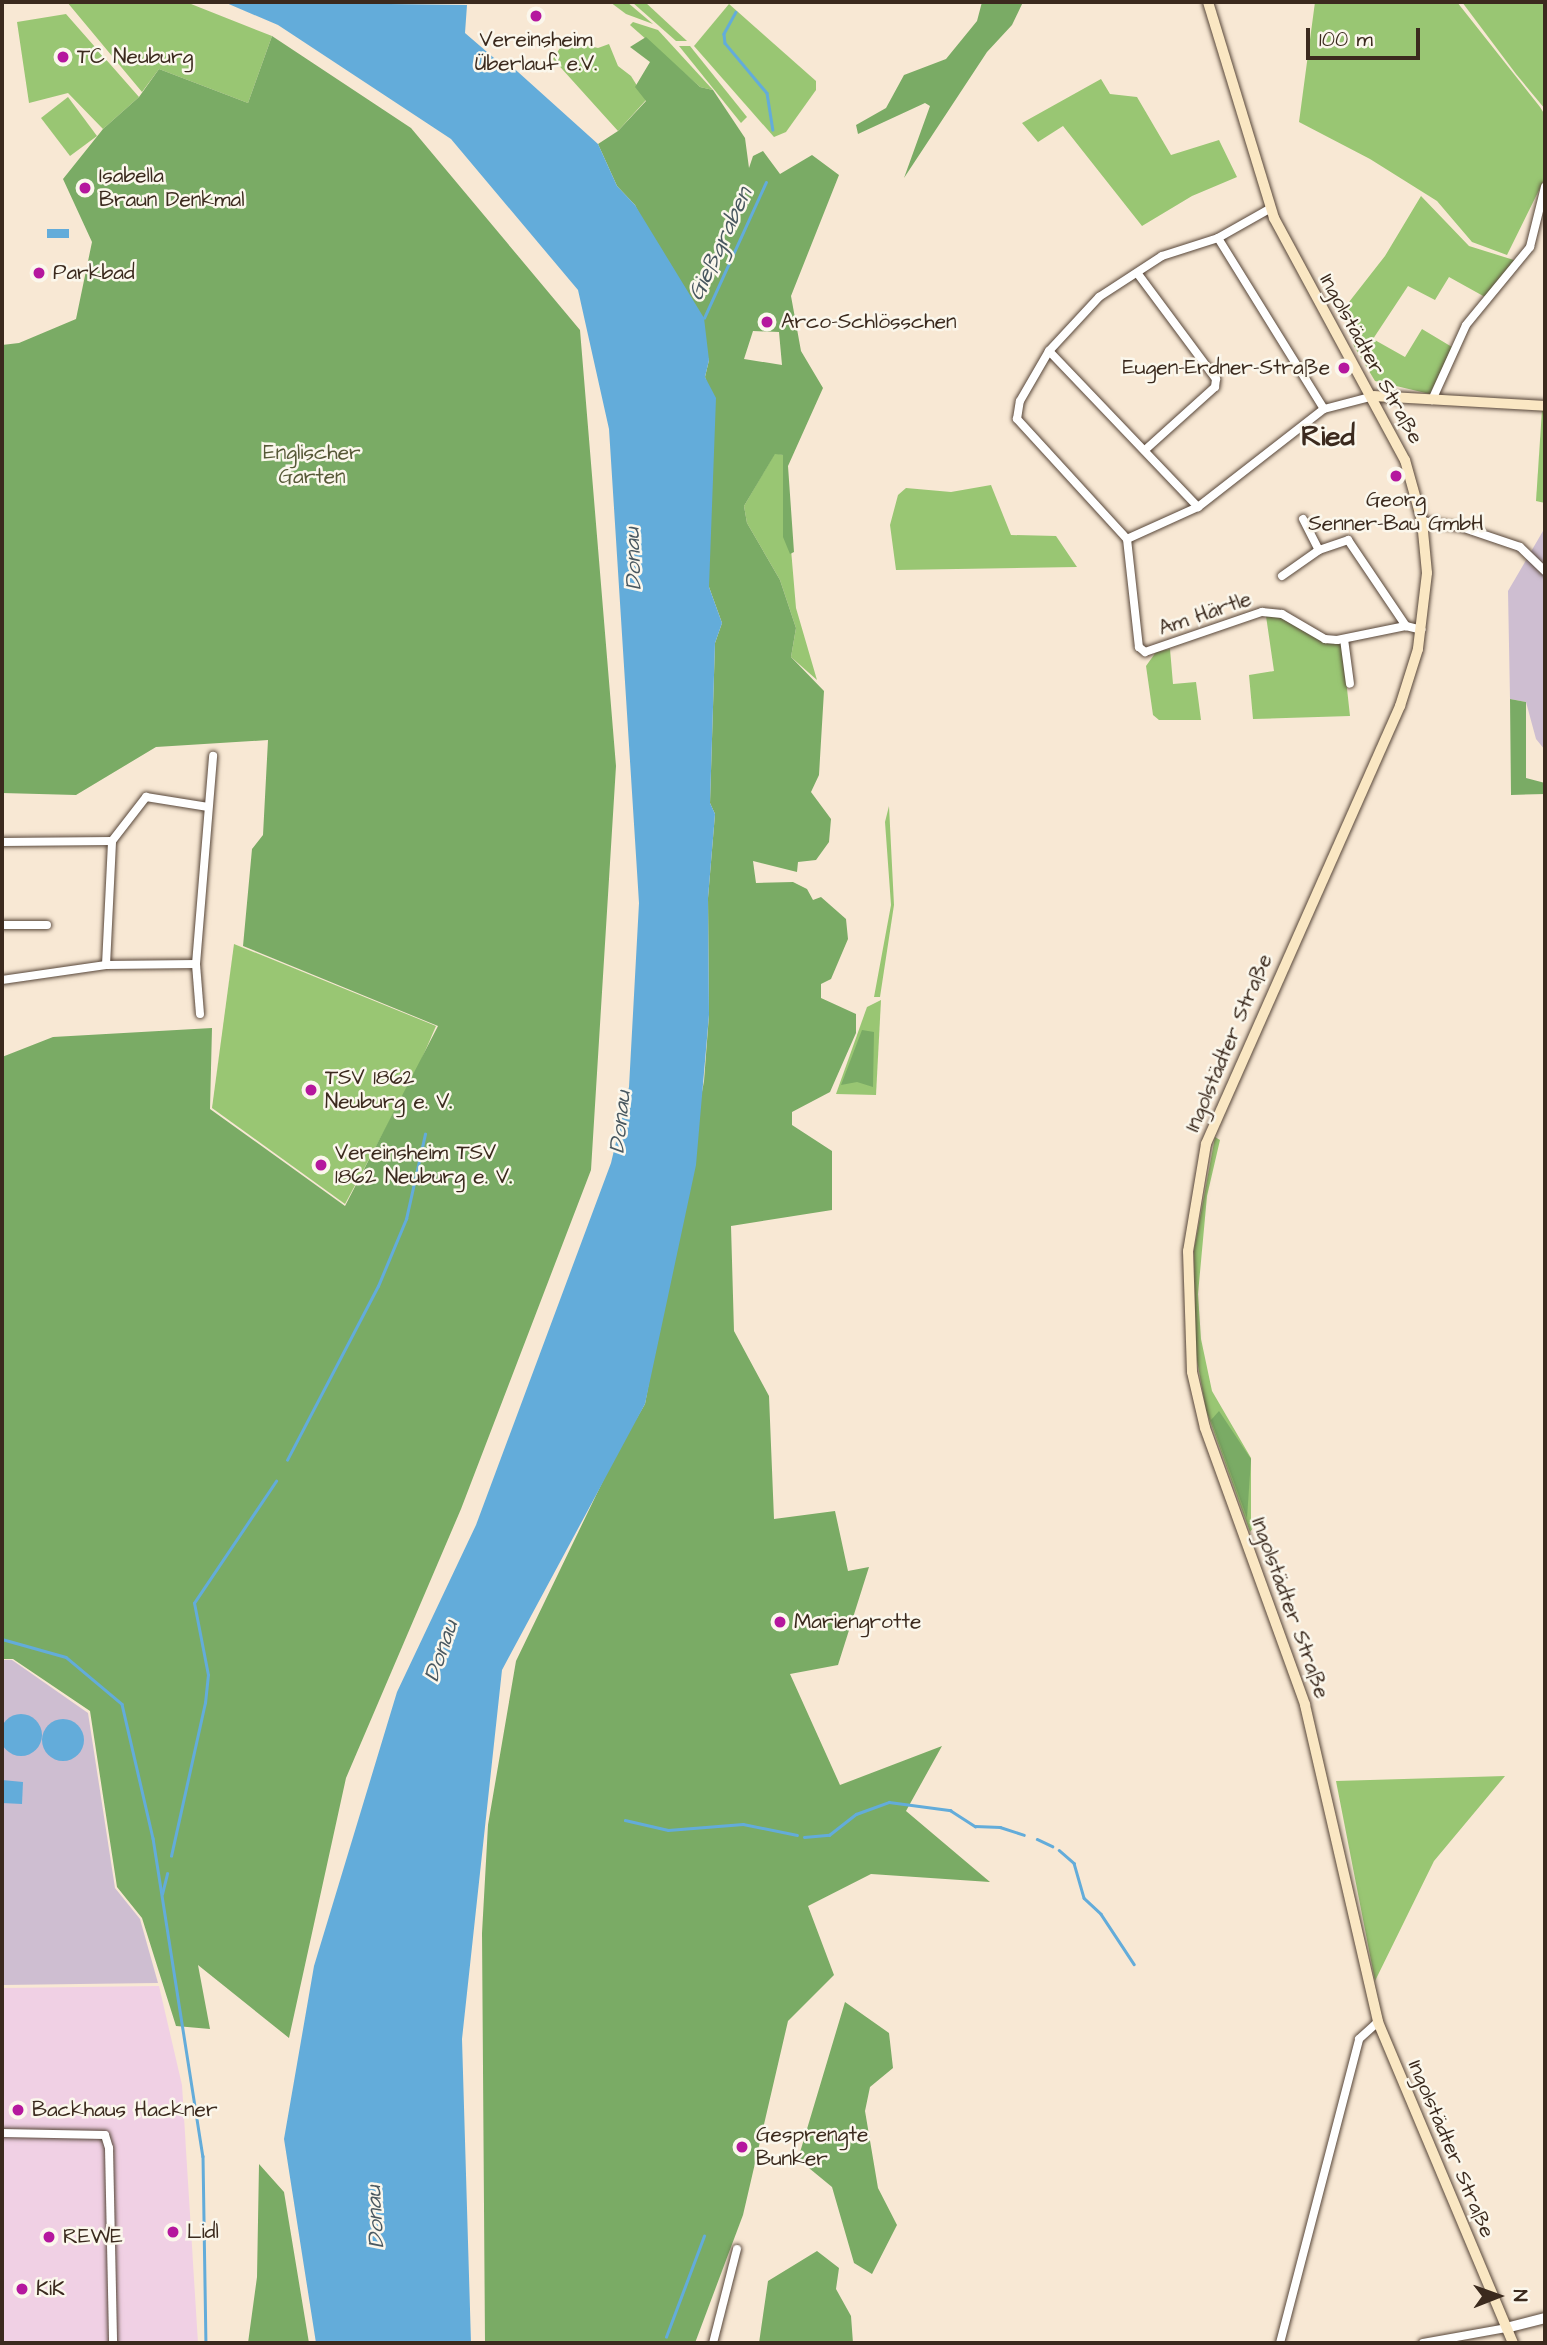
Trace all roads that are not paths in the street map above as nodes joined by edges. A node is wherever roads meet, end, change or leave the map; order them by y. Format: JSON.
{"nodes":[{"id":1,"x":1208,"y":2,"type":"edge"},
{"id":2,"x":1545,"y":187,"type":"edge"},
{"id":3,"x":1270,"y":208,"type":"junction"},
{"id":4,"x":1218,"y":238,"type":"junction"},
{"id":5,"x":1138,"y":274,"type":"junction"},
{"id":6,"x":1049,"y":351,"type":"junction"},
{"id":7,"x":1374,"y":396,"type":"junction"},
{"id":8,"x":1432,"y":400,"type":"junction"},
{"id":9,"x":1545,"y":406,"type":"edge"},
{"id":10,"x":1324,"y":409,"type":"junction"},
{"id":11,"x":1145,"y":450,"type":"junction"},
{"id":12,"x":1198,"y":506,"type":"junction"},
{"id":13,"x":1303,"y":519,"type":"dead end"},
{"id":14,"x":1422,"y":521,"type":"junction"},
{"id":15,"x":1127,"y":539,"type":"junction"},
{"id":16,"x":1320,"y":550,"type":"junction"},
{"id":17,"x":1545,"y":571,"type":"edge"},
{"id":18,"x":1282,"y":576,"type":"dead end"},
{"id":19,"x":1406,"y":626,"type":"junction"},
{"id":20,"x":1422,"y":630,"type":"junction"},
{"id":21,"x":1344,"y":639,"type":"junction"},
{"id":22,"x":1350,"y":684,"type":"dead end"},
{"id":23,"x":213,"y":756,"type":"dead end"},
{"id":24,"x":208,"y":807,"type":"junction"},
{"id":25,"x":112,"y":841,"type":"junction"},
{"id":26,"x":2,"y":842,"type":"edge"},
{"id":27,"x":2,"y":925,"type":"edge"},
{"id":28,"x":47,"y":925,"type":"dead end"},
{"id":29,"x":196,"y":964,"type":"junction"},
{"id":30,"x":107,"y":965,"type":"junction"},
{"id":31,"x":2,"y":980,"type":"edge"},
{"id":32,"x":200,"y":1014,"type":"dead end"},
{"id":33,"x":1378,"y":2022,"type":"junction"},
{"id":34,"x":2,"y":2133,"type":"edge"},
{"id":35,"x":737,"y":2249,"type":"dead end"},
{"id":36,"x":1545,"y":2318,"type":"edge"},
{"id":37,"x":1506,"y":2328,"type":"junction"},
{"id":38,"x":113,"y":2343,"type":"edge"},
{"id":39,"x":713,"y":2343,"type":"edge"},
{"id":40,"x":1280,"y":2343,"type":"edge"},
{"id":41,"x":1423,"y":2343,"type":"edge"},
{"id":42,"x":1513,"y":2343,"type":"edge"}],
"edges":[{"from":1,"to":3,"type":"main road","name":"Ingolstädter Straße"},
{"from":2,"to":8,"type":"street"},
{"from":3,"to":4,"type":"street"},
{"from":3,"to":7,"type":"main road","name":"Ingolstädter Straße"},
{"from":4,"to":5,"type":"street"},
{"from":4,"to":10,"type":"street"},
{"from":5,"to":6,"type":"street"},
{"from":5,"to":11,"type":"street"},
{"from":6,"to":11,"type":"street"},
{"from":6,"to":15,"type":"street"},
{"from":7,"to":8,"type":"main road"},
{"from":7,"to":10,"type":"street"},
{"from":7,"to":14,"type":"main road","name":"Ingolstädter Straße"},
{"from":8,"to":9,"type":"main road"},
{"from":10,"to":12,"type":"street"},
{"from":11,"to":12,"type":"street"},
{"from":12,"to":15,"type":"street"},
{"from":13,"to":16,"type":"street"},
{"from":14,"to":17,"type":"street"},
{"from":14,"to":20,"type":"main road","name":"Ingolstädter Straße"},
{"from":15,"to":21,"type":"street","name":"Am Härtle"},
{"from":16,"to":18,"type":"street"},
{"from":16,"to":19,"type":"street"},
{"from":19,"to":20,"type":"street","name":"Am Härtle"},
{"from":19,"to":21,"type":"street","name":"Am Härtle"},
{"from":20,"to":33,"type":"main road","name":"Ingolstädter Straße"},
{"from":21,"to":22,"type":"street"},
{"from":23,"to":24,"type":"street"},
{"from":24,"to":25,"type":"street"},
{"from":24,"to":29,"type":"street"},
{"from":25,"to":26,"type":"street"},
{"from":25,"to":30,"type":"street"},
{"from":27,"to":28,"type":"street"},
{"from":29,"to":30,"type":"street"},
{"from":29,"to":32,"type":"street"},
{"from":30,"to":31,"type":"street"},
{"from":33,"to":37,"type":"main road","name":"Ingolstädter Straße"},
{"from":33,"to":40,"type":"street"},
{"from":34,"to":38,"type":"street"},
{"from":35,"to":39,"type":"street"},
{"from":36,"to":37,"type":"street"},
{"from":37,"to":41,"type":"street"},
{"from":37,"to":42,"type":"main road","name":"Ingolstädter Straße"}]}
